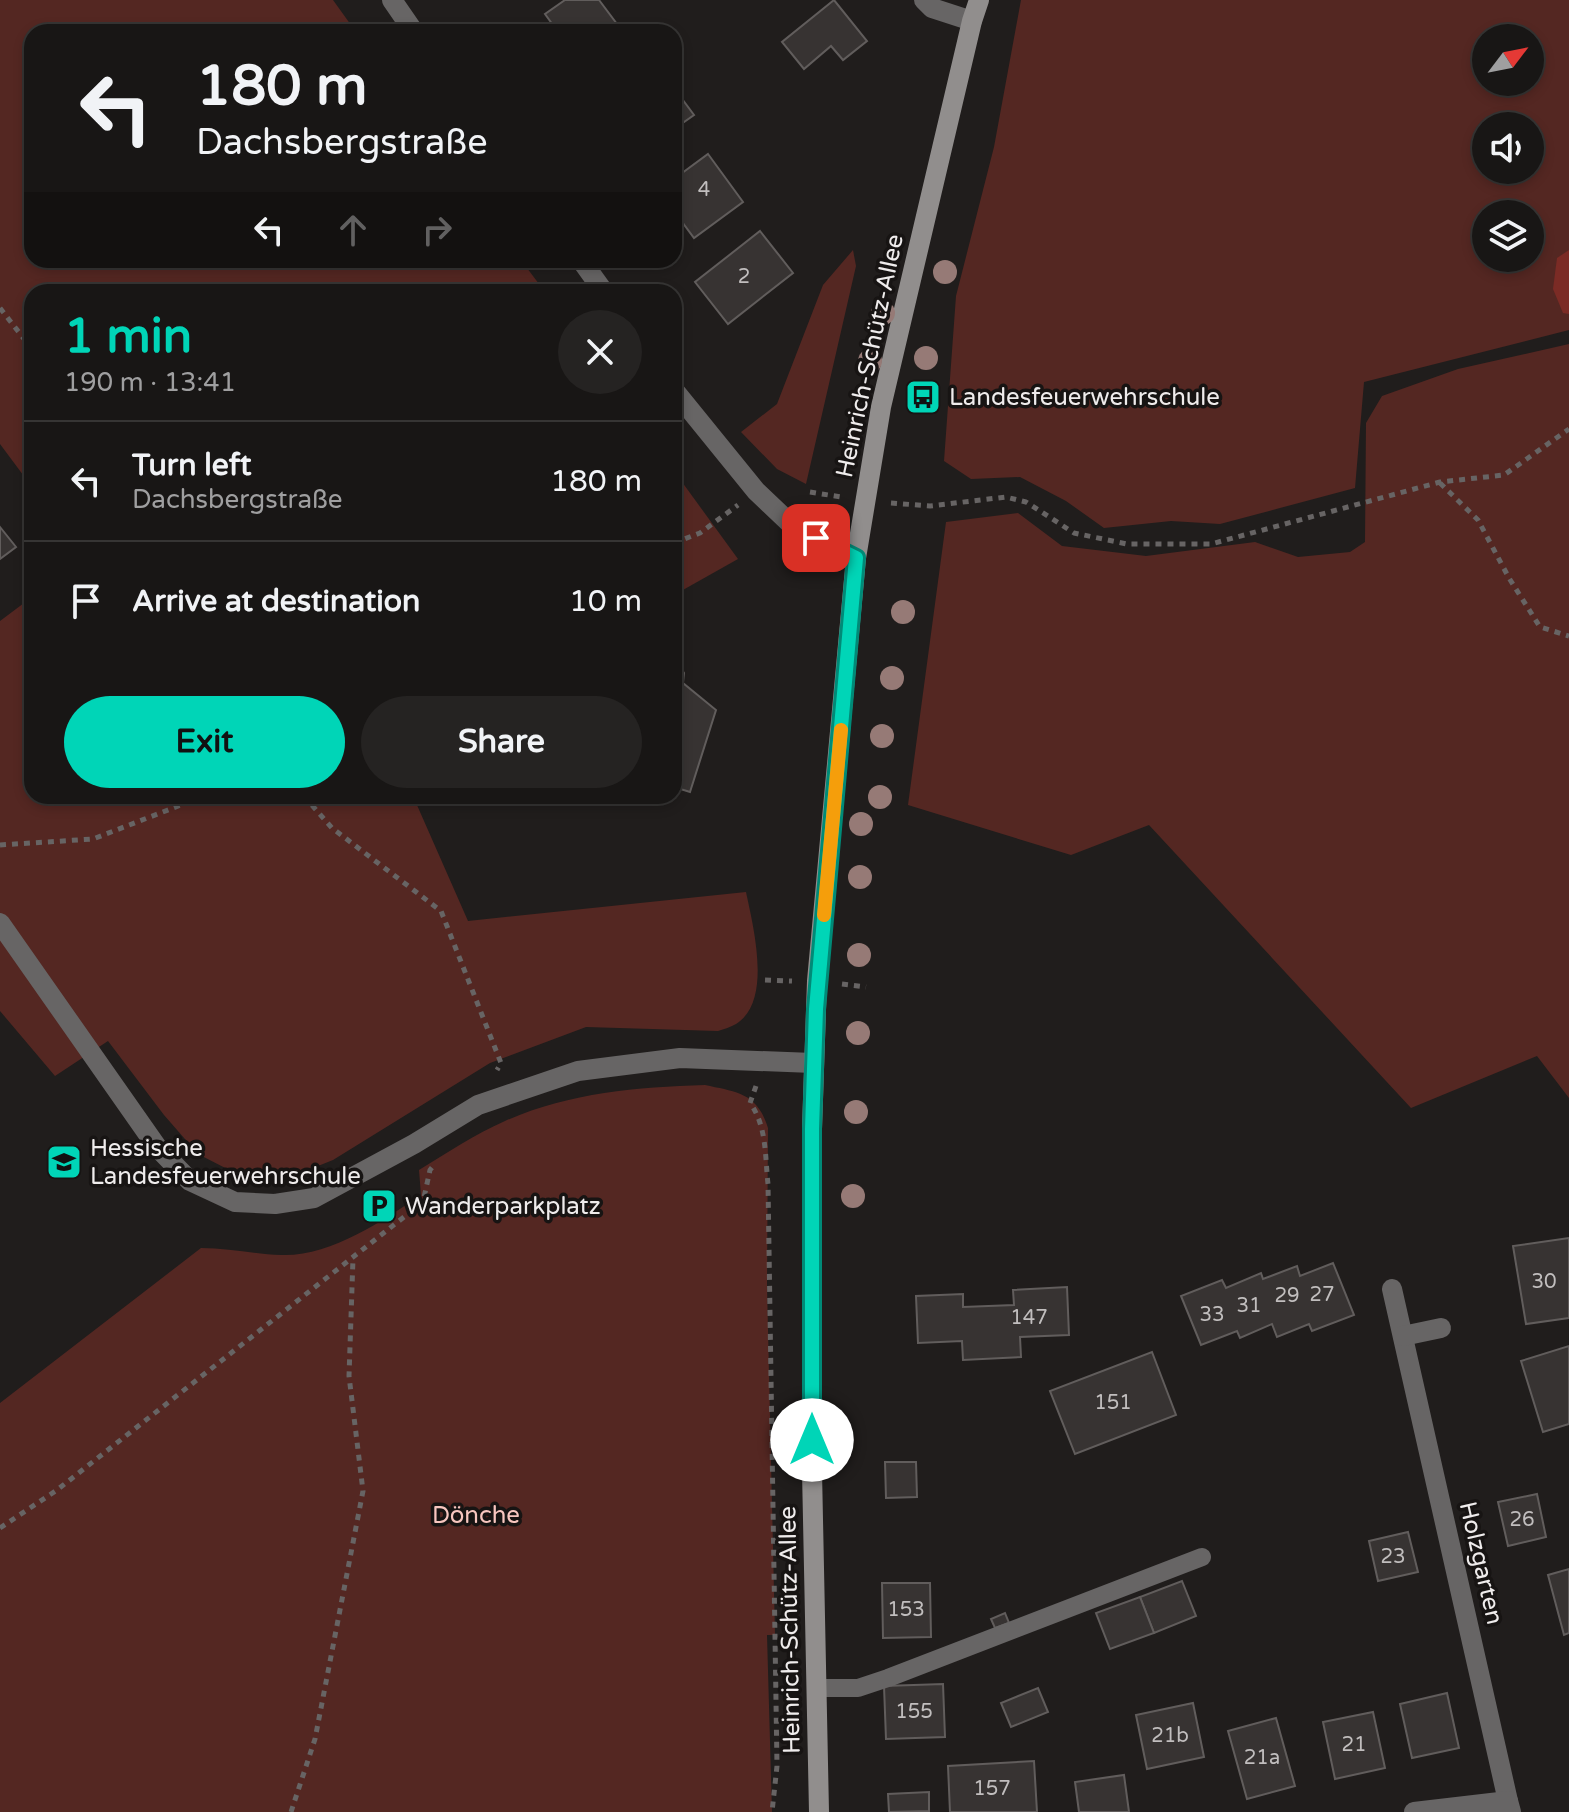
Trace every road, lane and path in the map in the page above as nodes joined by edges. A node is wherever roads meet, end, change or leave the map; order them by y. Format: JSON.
{"nodes":[{"id":1,"x":392,"y":0,"type":"edge"},
{"id":2,"x":924,"y":0,"type":"edge"},
{"id":3,"x":979,"y":0,"type":"edge"},
{"id":4,"x":972,"y":21,"type":"junction"},
{"id":5,"x":408,"y":24,"type":"edge"},
{"id":6,"x":0,"y":308,"type":"edge"},
{"id":7,"x":24,"y":339,"type":"edge"},
{"id":8,"x":682,"y":400,"type":"edge"},
{"id":9,"x":1569,"y":429,"type":"edge"},
{"id":10,"x":1440,"y":482,"type":"junction"},
{"id":11,"x":756,"y":491,"type":"junction"},
{"id":12,"x":810,"y":492,"type":"dead end"},
{"id":13,"x":867,"y":501,"type":"junction"},
{"id":14,"x":682,"y":540,"type":"edge"},
{"id":15,"x":856,"y":558,"type":"junction"},
{"id":16,"x":1569,"y":636,"type":"edge"},
{"id":17,"x":183,"y":804,"type":"edge"},
{"id":18,"x":311,"y":804,"type":"edge"},
{"id":19,"x":0,"y":845,"type":"edge"},
{"id":20,"x":0,"y":923,"type":"edge"},
{"id":21,"x":764,"y":1060,"type":"junction"},
{"id":22,"x":813,"y":1063,"type":"junction"},
{"id":23,"x":478,"y":1105,"type":"junction"},
{"id":24,"x":438,"y":1159,"type":"dead end"},
{"id":25,"x":353,"y":1257,"type":"junction"},
{"id":26,"x":1392,"y":1289,"type":"dead end"},
{"id":27,"x":1441,"y":1328,"type":"dead end"},
{"id":28,"x":1403,"y":1336,"type":"junction"},
{"id":29,"x":0,"y":1528,"type":"edge"},
{"id":30,"x":1202,"y":1557,"type":"dead end"},
{"id":31,"x":817,"y":1688,"type":"junction"},
{"id":32,"x":1510,"y":1807,"type":"edge"},
{"id":33,"x":291,"y":1812,"type":"edge"},
{"id":34,"x":772,"y":1812,"type":"edge"},
{"id":35,"x":819,"y":1812,"type":"edge"},
{"id":36,"x":1414,"y":1812,"type":"edge"}],
"edges":[{"from":1,"to":5,"type":"street"},
{"from":2,"to":4,"type":"street"},
{"from":3,"to":4,"type":"main road","name":"Heinrich-Schütz-Allee"},
{"from":4,"to":13,"type":"main road","name":"Heinrich-Schütz-Allee"},
{"from":6,"to":7,"type":"path"},
{"from":8,"to":11,"type":"street"},
{"from":9,"to":10,"type":"path"},
{"from":10,"to":13,"type":"path"},
{"from":10,"to":16,"type":"path"},
{"from":11,"to":14,"type":"path"},
{"from":11,"to":15,"type":"street"},
{"from":12,"to":13,"type":"path"},
{"from":13,"to":15,"type":"main road","name":"Heinrich-Schütz-Allee"},
{"from":15,"to":22,"type":"main road","name":"Heinrich-Schütz-Allee"},
{"from":17,"to":19,"type":"path"},
{"from":18,"to":23,"type":"path"},
{"from":20,"to":23,"type":"street"},
{"from":21,"to":22,"type":"street"},
{"from":21,"to":23,"type":"street"},
{"from":21,"to":34,"type":"path"},
{"from":22,"to":31,"type":"main road","name":"Heinrich-Schütz-Allee"},
{"from":24,"to":25,"type":"path"},
{"from":25,"to":29,"type":"path"},
{"from":25,"to":33,"type":"path"},
{"from":26,"to":28,"type":"street","name":"Holzgarten"},
{"from":27,"to":28,"type":"street"},
{"from":28,"to":32,"type":"street","name":"Holzgarten"},
{"from":30,"to":31,"type":"lane"},
{"from":31,"to":35,"type":"main road","name":"Heinrich-Schütz-Allee"},
{"from":32,"to":36,"type":"street","name":"Holzgarten"}]}
